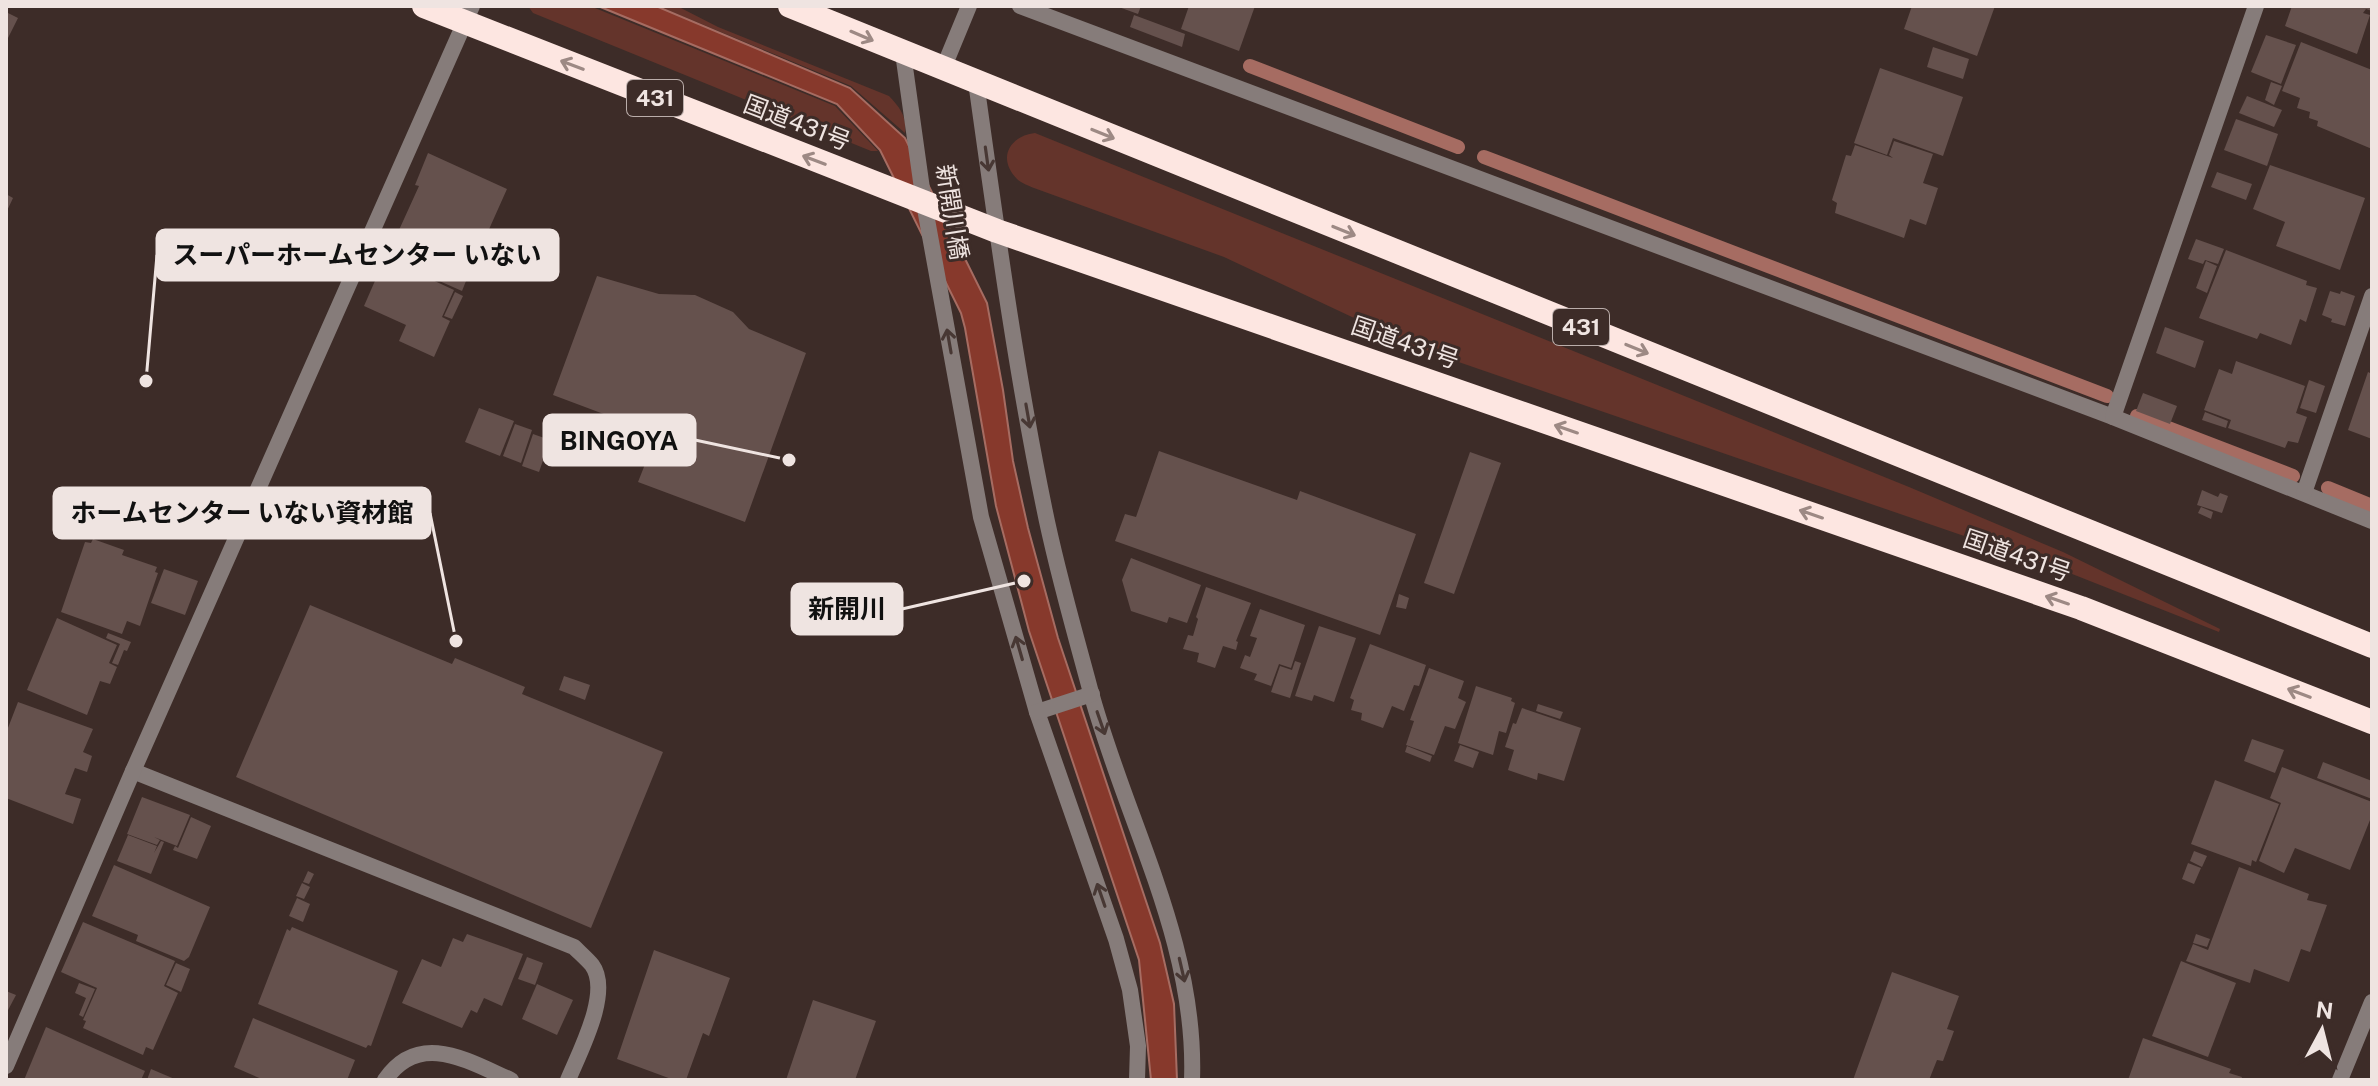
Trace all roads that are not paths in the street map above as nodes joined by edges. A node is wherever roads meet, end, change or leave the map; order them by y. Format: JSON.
{"nodes":[{"id":1,"x":424,"y":6,"type":"edge"},
{"id":2,"x":790,"y":6,"type":"edge"},
{"id":3,"x":969,"y":6,"type":"edge"},
{"id":4,"x":1020,"y":6,"type":"edge"},
{"id":5,"x":2256,"y":6,"type":"edge"},
{"id":6,"x":468,"y":13,"type":"edge"},
{"id":7,"x":903,"y":53,"type":"junction"},
{"id":8,"x":943,"y":69,"type":"junction"},
{"id":9,"x":976,"y":82,"type":"junction"},
{"id":10,"x":924,"y":203,"type":"junction"},
{"id":11,"x":997,"y":231,"type":"junction"},
{"id":12,"x":2372,"y":296,"type":"edge"},
{"id":13,"x":2113,"y":417,"type":"junction"},
{"id":14,"x":2304,"y":493,"type":"junction"},
{"id":15,"x":2372,"y":521,"type":"edge"},
{"id":16,"x":2372,"y":646,"type":"edge"},
{"id":17,"x":1087,"y":696,"type":"junction"},
{"id":18,"x":1043,"y":710,"type":"junction"},
{"id":19,"x":2372,"y":722,"type":"edge"},
{"id":20,"x":133,"y":771,"type":"junction"},
{"id":21,"x":2372,"y":1002,"type":"edge"},
{"id":22,"x":6,"y":1066,"type":"edge"},
{"id":23,"x":385,"y":1080,"type":"edge"},
{"id":24,"x":511,"y":1080,"type":"edge"},
{"id":25,"x":568,"y":1080,"type":"edge"},
{"id":26,"x":1137,"y":1080,"type":"edge"},
{"id":27,"x":1192,"y":1080,"type":"edge"},
{"id":28,"x":2340,"y":1080,"type":"edge"}],
"edges":[{"from":1,"to":6,"type":"highway","name":"国道431号","number":"431"},
{"from":2,"to":7,"type":"highway","name":"国道431号","number":"431","one_way":true},
{"from":3,"to":8,"type":"street"},
{"from":4,"to":13,"type":"street"},
{"from":5,"to":13,"type":"street"},
{"from":10,"to":6,"type":"highway","name":"国道431号","number":"431","one_way":true},
{"from":6,"to":20,"type":"street"},
{"from":7,"to":8,"type":"highway","name":"国道431号","number":"431"},
{"from":7,"to":10,"type":"street","name":"新開川橋"},
{"from":8,"to":9,"type":"highway","name":"国道431号","number":"431"},
{"from":9,"to":11,"type":"street","one_way":true},
{"from":9,"to":16,"type":"highway","name":"国道431号","number":"431","one_way":true},
{"from":10,"to":11,"type":"highway","name":"国道431号","number":"431"},
{"from":18,"to":10,"type":"street","name":"新開川橋","one_way":true},
{"from":11,"to":17,"type":"street","one_way":true},
{"from":19,"to":11,"type":"highway","name":"国道431号","number":"431","one_way":true},
{"from":12,"to":14,"type":"street"},
{"from":13,"to":14,"type":"street"},
{"from":14,"to":15,"type":"street"},
{"from":17,"to":18,"type":"street"},
{"from":17,"to":27,"type":"street","one_way":true},
{"from":26,"to":18,"type":"street","name":"新開川橋","one_way":true},
{"from":20,"to":22,"type":"street"},
{"from":20,"to":25,"type":"street"},
{"from":21,"to":28,"type":"street"},
{"from":23,"to":24,"type":"street"}]}
